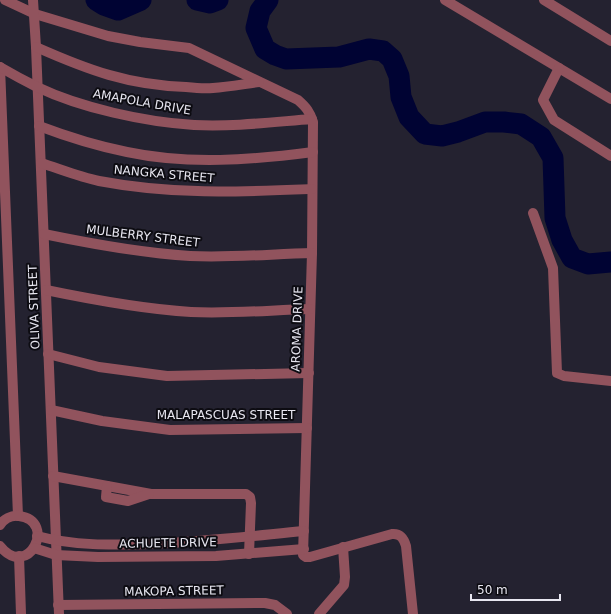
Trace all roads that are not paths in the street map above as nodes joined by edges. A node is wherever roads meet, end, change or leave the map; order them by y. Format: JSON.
{"nodes":[{"id":1,"x":5,"y":0,"type":"edge"},
{"id":2,"x":33,"y":0,"type":"edge"},
{"id":3,"x":445,"y":0,"type":"edge"},
{"id":4,"x":544,"y":0,"type":"edge"},
{"id":5,"x":35,"y":14,"type":"junction"},
{"id":6,"x":611,"y":41,"type":"edge"},
{"id":7,"x":36,"y":47,"type":"junction"},
{"id":8,"x":0,"y":67,"type":"edge"},
{"id":9,"x":559,"y":68,"type":"junction"},
{"id":10,"x":259,"y":82,"type":"junction"},
{"id":11,"x":38,"y":88,"type":"junction"},
{"id":12,"x":611,"y":99,"type":"edge"},
{"id":13,"x":312,"y":119,"type":"junction"},
{"id":14,"x":39,"y":126,"type":"junction"},
{"id":15,"x":313,"y":152,"type":"junction"},
{"id":16,"x":611,"y":156,"type":"edge"},
{"id":17,"x":41,"y":163,"type":"junction"},
{"id":18,"x":312,"y":189,"type":"junction"},
{"id":19,"x":534,"y":213,"type":"dead end"},
{"id":20,"x":44,"y":234,"type":"junction"},
{"id":21,"x":312,"y":252,"type":"junction"},
{"id":22,"x":46,"y":290,"type":"junction"},
{"id":23,"x":310,"y":308,"type":"junction"},
{"id":24,"x":48,"y":354,"type":"junction"},
{"id":25,"x":309,"y":373,"type":"junction"},
{"id":26,"x":611,"y":381,"type":"edge"},
{"id":27,"x":51,"y":410,"type":"junction"},
{"id":28,"x":307,"y":428,"type":"junction"},
{"id":29,"x":53,"y":476,"type":"junction"},
{"id":30,"x":18,"y":516,"type":"junction"},
{"id":31,"x":0,"y":525,"type":"edge"},
{"id":32,"x":304,"y":531,"type":"junction"},
{"id":33,"x":37,"y":536,"type":"junction"},
{"id":34,"x":250,"y":536,"type":"junction"},
{"id":35,"x":56,"y":541,"type":"junction"},
{"id":36,"x":0,"y":546,"type":"edge"},
{"id":37,"x":343,"y":547,"type":"junction"},
{"id":38,"x":34,"y":548,"type":"junction"},
{"id":39,"x":303,"y":552,"type":"junction"},
{"id":40,"x":249,"y":554,"type":"junction"},
{"id":41,"x":56,"y":555,"type":"junction"},
{"id":42,"x":19,"y":556,"type":"junction"},
{"id":43,"x":58,"y":610,"type":"edge"},
{"id":44,"x":412,"y":613,"type":"edge"},
{"id":45,"x":21,"y":614,"type":"edge"},
{"id":46,"x":287,"y":614,"type":"edge"},
{"id":47,"x":319,"y":614,"type":"edge"}],
"edges":[{"from":1,"to":5,"type":"street"},
{"from":2,"to":5,"type":"street","name":"OLIVA STREET"},
{"from":3,"to":9,"type":"street"},
{"from":4,"to":6,"type":"street"},
{"from":5,"to":7,"type":"street","name":"OLIVA STREET"},
{"from":5,"to":10,"type":"street"},
{"from":7,"to":10,"type":"street"},
{"from":7,"to":11,"type":"street","name":"OLIVA STREET"},
{"from":8,"to":11,"type":"street","name":"AMAPOLA DRIVE"},
{"from":8,"to":30,"type":"street"},
{"from":9,"to":12,"type":"street"},
{"from":9,"to":16,"type":"street"},
{"from":10,"to":13,"type":"street","name":"AROMA DRIVE"},
{"from":11,"to":13,"type":"street","name":"AMAPOLA DRIVE"},
{"from":11,"to":14,"type":"street","name":"OLIVA STREET"},
{"from":13,"to":15,"type":"street","name":"AROMA DRIVE"},
{"from":14,"to":15,"type":"street"},
{"from":14,"to":17,"type":"street","name":"OLIVA STREET"},
{"from":15,"to":18,"type":"street","name":"AROMA DRIVE"},
{"from":17,"to":18,"type":"street","name":"NANGKA STREET"},
{"from":17,"to":20,"type":"street","name":"OLIVA STREET"},
{"from":18,"to":21,"type":"street","name":"AROMA DRIVE"},
{"from":19,"to":26,"type":"street"},
{"from":20,"to":21,"type":"street","name":"MULBERRY STREET"},
{"from":20,"to":22,"type":"street","name":"OLIVA STREET"},
{"from":21,"to":23,"type":"street","name":"AROMA DRIVE"},
{"from":22,"to":23,"type":"street"},
{"from":22,"to":24,"type":"street","name":"OLIVA STREET"},
{"from":23,"to":25,"type":"street","name":"AROMA DRIVE"},
{"from":24,"to":25,"type":"street"},
{"from":24,"to":27,"type":"street","name":"OLIVA STREET"},
{"from":25,"to":28,"type":"street","name":"AROMA DRIVE"},
{"from":27,"to":28,"type":"street","name":"MALAPASCUAS STREET"},
{"from":27,"to":29,"type":"street","name":"OLIVA STREET"},
{"from":28,"to":32,"type":"street","name":"AROMA DRIVE"},
{"from":29,"to":34,"type":"street"},
{"from":29,"to":35,"type":"street","name":"OLIVA STREET"},
{"from":30,"to":31,"type":"street"},
{"from":30,"to":33,"type":"street"},
{"from":32,"to":34,"type":"street","name":"ACHUETE DRIVE"},
{"from":32,"to":39,"type":"street","name":"AROMA DRIVE"},
{"from":33,"to":35,"type":"street","name":"ACHUETE DRIVE"},
{"from":33,"to":38,"type":"street"},
{"from":34,"to":35,"type":"street","name":"ACHUETE DRIVE"},
{"from":34,"to":40,"type":"street"},
{"from":35,"to":41,"type":"street","name":"OLIVA STREET"},
{"from":36,"to":42,"type":"street"},
{"from":37,"to":39,"type":"street","name":"ACHUETE DRIVE"},
{"from":37,"to":44,"type":"street","name":"ACHUETE DRIVE"},
{"from":37,"to":47,"type":"street"},
{"from":38,"to":41,"type":"street","name":"ACHUETE DRIVE"},
{"from":38,"to":42,"type":"street"},
{"from":39,"to":40,"type":"street","name":"ACHUETE DRIVE"},
{"from":40,"to":41,"type":"street","name":"ACHUETE DRIVE"},
{"from":41,"to":43,"type":"street","name":"OLIVA STREET"},
{"from":42,"to":45,"type":"street"},
{"from":43,"to":46,"type":"street","name":"MAKOPA STREET"}]}
